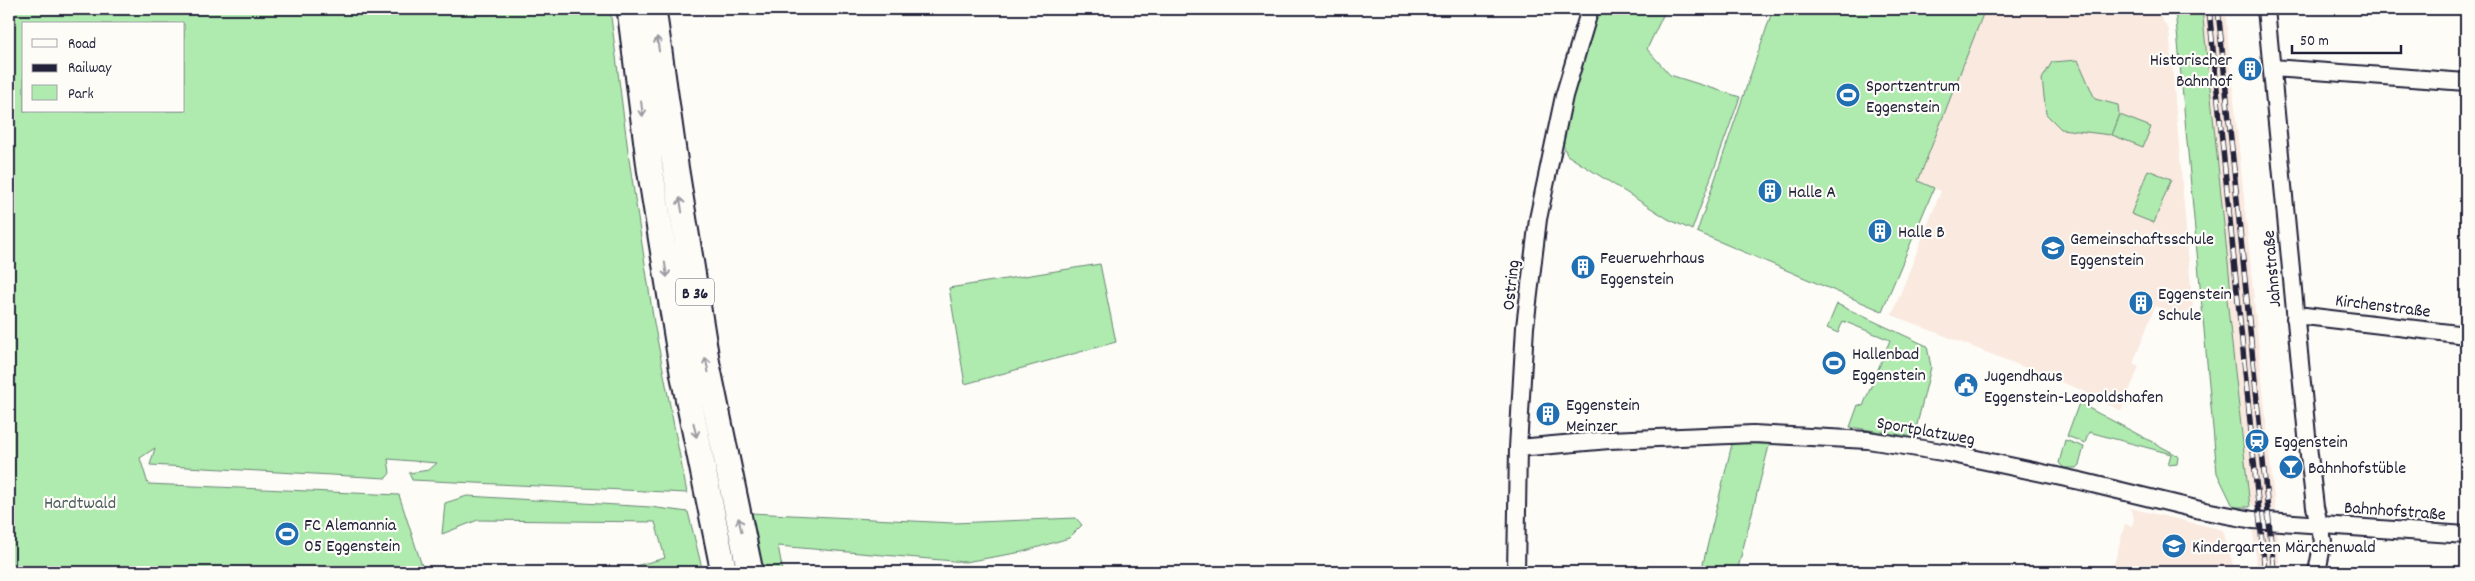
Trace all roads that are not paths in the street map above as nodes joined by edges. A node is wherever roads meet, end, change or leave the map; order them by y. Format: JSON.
{"nodes":[{"id":1,"x":630,"y":9,"type":"edge"},
{"id":2,"x":654,"y":9,"type":"edge"},
{"id":3,"x":1590,"y":9,"type":"edge"},
{"id":4,"x":2266,"y":9,"type":"edge"},
{"id":5,"x":2272,"y":68,"type":"junction"},
{"id":6,"x":2466,"y":82,"type":"edge"},
{"id":7,"x":2295,"y":318,"type":"junction"},
{"id":8,"x":2466,"y":335,"type":"edge"},
{"id":9,"x":1518,"y":448,"type":"junction"},
{"id":10,"x":2320,"y":525,"type":"junction"},
{"id":11,"x":2466,"y":535,"type":"edge"},
{"id":12,"x":724,"y":572,"type":"edge"},
{"id":13,"x":750,"y":572,"type":"edge"},
{"id":14,"x":1516,"y":572,"type":"edge"},
{"id":15,"x":2317,"y":572,"type":"edge"}],
"edges":[{"from":1,"to":12,"type":"highway","number":"B 36","one_way":true},
{"from":13,"to":2,"type":"highway","number":"B 36","one_way":true},
{"from":3,"to":9,"type":"street","name":"Ostring"},
{"from":4,"to":5,"type":"street","name":"Jahnstraße"},
{"from":5,"to":6,"type":"street"},
{"from":5,"to":7,"type":"street","name":"Jahnstraße"},
{"from":7,"to":8,"type":"street","name":"Kirchenstraße"},
{"from":7,"to":10,"type":"street","name":"Jahnstraße"},
{"from":9,"to":10,"type":"street","name":"Sportplatzweg"},
{"from":9,"to":14,"type":"street","name":"Ostring"},
{"from":10,"to":11,"type":"street","name":"Bahnhofstraße"},
{"from":10,"to":15,"type":"street","name":"Jahnstraße"}]}
